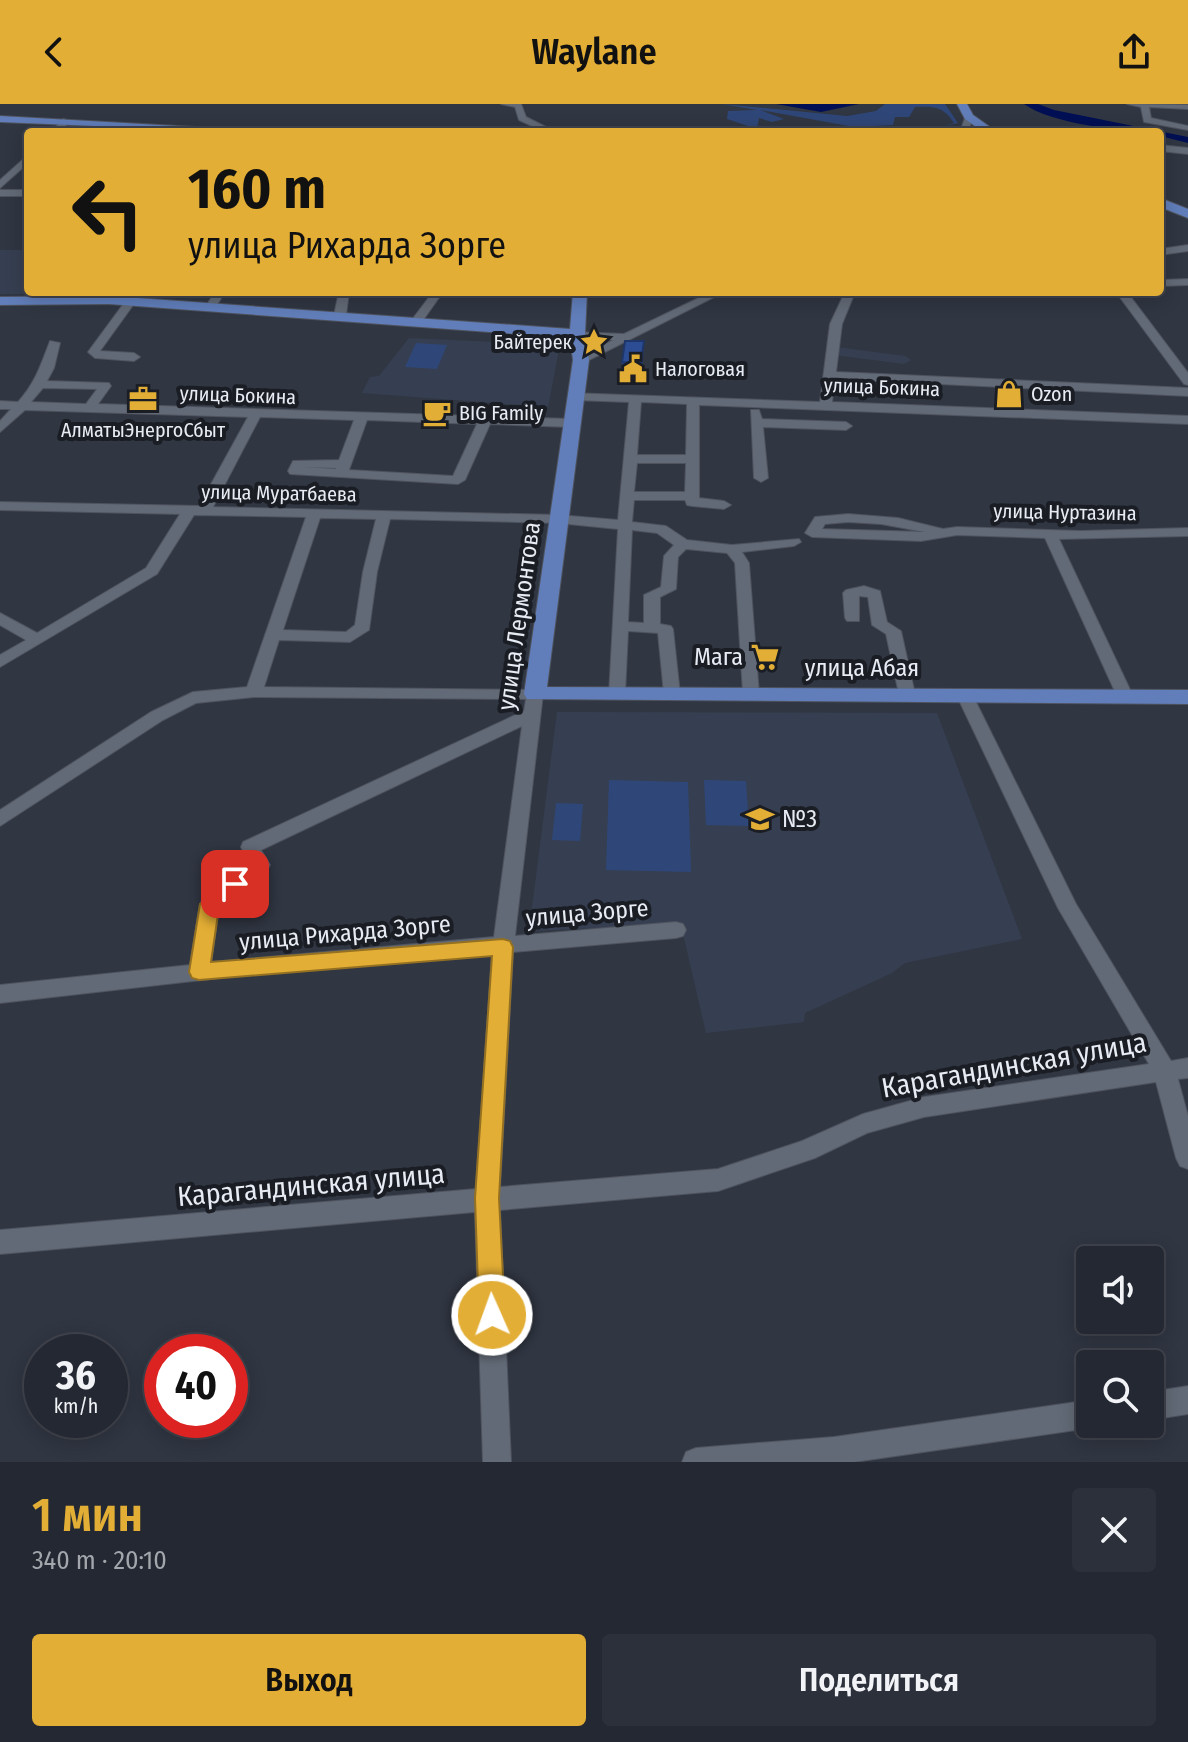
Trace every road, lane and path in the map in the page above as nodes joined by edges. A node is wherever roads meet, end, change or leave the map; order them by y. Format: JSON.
{"nodes":[{"id":1,"x":505,"y":104,"type":"edge"},
{"id":2,"x":962,"y":104,"type":"edge"},
{"id":3,"x":1131,"y":104,"type":"edge"},
{"id":4,"x":1145,"y":104,"type":"edge"},
{"id":5,"x":1188,"y":107,"type":"edge"},
{"id":6,"x":969,"y":117,"type":"junction"},
{"id":7,"x":0,"y":119,"type":"edge"},
{"id":8,"x":1136,"y":119,"type":"dead end"},
{"id":9,"x":1147,"y":120,"type":"junction"},
{"id":10,"x":66,"y":121,"type":"junction"},
{"id":11,"x":519,"y":125,"type":"dead end"},
{"id":12,"x":59,"y":128,"type":"edge"},
{"id":13,"x":128,"y":128,"type":"edge"},
{"id":14,"x":531,"y":128,"type":"edge"},
{"id":15,"x":543,"y":128,"type":"edge"},
{"id":16,"x":965,"y":128,"type":"edge"},
{"id":17,"x":986,"y":128,"type":"edge"},
{"id":18,"x":1187,"y":128,"type":"edge"},
{"id":19,"x":1164,"y":148,"type":"edge"},
{"id":20,"x":1188,"y":151,"type":"edge"},
{"id":21,"x":24,"y":162,"type":"edge"},
{"id":22,"x":0,"y":185,"type":"edge"},
{"id":23,"x":0,"y":193,"type":"edge"},
{"id":24,"x":24,"y":193,"type":"edge"},
{"id":25,"x":1164,"y":204,"type":"edge"},
{"id":26,"x":1188,"y":214,"type":"edge"},
{"id":27,"x":1188,"y":248,"type":"edge"},
{"id":28,"x":1164,"y":251,"type":"edge"},
{"id":29,"x":1188,"y":282,"type":"edge"},
{"id":30,"x":1164,"y":283,"type":"edge"},
{"id":31,"x":112,"y":296,"type":"edge"},
{"id":32,"x":217,"y":296,"type":"edge"},
{"id":33,"x":343,"y":296,"type":"edge"},
{"id":34,"x":435,"y":296,"type":"edge"},
{"id":35,"x":580,"y":296,"type":"edge"},
{"id":36,"x":711,"y":296,"type":"edge"},
{"id":37,"x":848,"y":296,"type":"edge"},
{"id":38,"x":1124,"y":296,"type":"edge"},
{"id":39,"x":131,"y":301,"type":"junction"},
{"id":40,"x":2,"y":304,"type":"edge"},
{"id":41,"x":211,"y":306,"type":"junction"},
{"id":42,"x":340,"y":315,"type":"junction"},
{"id":43,"x":417,"y":321,"type":"junction"},
{"id":44,"x":577,"y":334,"type":"junction"},
{"id":45,"x":624,"y":337,"type":"junction"},
{"id":46,"x":54,"y":343,"type":"dead end"},
{"id":47,"x":134,"y":357,"type":"dead end"},
{"id":48,"x":581,"y":360,"type":"junction"},
{"id":49,"x":828,"y":375,"type":"junction"},
{"id":50,"x":1188,"y":381,"type":"edge"},
{"id":51,"x":41,"y":384,"type":"junction"},
{"id":52,"x":1188,"y":392,"type":"edge"},
{"id":53,"x":574,"y":396,"type":"junction"},
{"id":54,"x":635,"y":398,"type":"junction"},
{"id":55,"x":693,"y":400,"type":"junction"},
{"id":56,"x":754,"y":402,"type":"junction"},
{"id":57,"x":826,"y":404,"type":"junction"},
{"id":58,"x":0,"y":405,"type":"edge"},
{"id":59,"x":21,"y":406,"type":"junction"},
{"id":60,"x":89,"y":409,"type":"junction"},
{"id":61,"x":255,"y":415,"type":"junction"},
{"id":62,"x":361,"y":419,"type":"junction"},
{"id":63,"x":1188,"y":420,"type":"edge"},
{"id":64,"x":485,"y":421,"type":"junction"},
{"id":65,"x":570,"y":423,"type":"junction"},
{"id":66,"x":756,"y":423,"type":"junction"},
{"id":67,"x":846,"y":426,"type":"dead end"},
{"id":68,"x":0,"y":428,"type":"edge"},
{"id":69,"x":630,"y":459,"type":"junction"},
{"id":70,"x":692,"y":459,"type":"junction"},
{"id":71,"x":761,"y":478,"type":"dead end"},
{"id":72,"x":627,"y":496,"type":"junction"},
{"id":73,"x":692,"y":496,"type":"junction"},
{"id":74,"x":724,"y":505,"type":"dead end"},
{"id":75,"x":0,"y":506,"type":"edge"},
{"id":76,"x":662,"y":507,"type":"dead end"},
{"id":77,"x":197,"y":511,"type":"junction"},
{"id":78,"x":314,"y":514,"type":"junction"},
{"id":79,"x":384,"y":515,"type":"junction"},
{"id":80,"x":558,"y":519,"type":"junction"},
{"id":81,"x":625,"y":525,"type":"junction"},
{"id":82,"x":643,"y":527,"type":"junction"},
{"id":83,"x":1188,"y":532,"type":"edge"},
{"id":84,"x":941,"y":533,"type":"junction"},
{"id":85,"x":1050,"y":534,"type":"junction"},
{"id":86,"x":794,"y":542,"type":"dead end"},
{"id":87,"x":683,"y":544,"type":"junction"},
{"id":88,"x":732,"y":549,"type":"junction"},
{"id":89,"x":0,"y":618,"type":"edge"},
{"id":90,"x":853,"y":618,"type":"dead end"},
{"id":91,"x":620,"y":626,"type":"junction"},
{"id":92,"x":652,"y":627,"type":"junction"},
{"id":93,"x":273,"y":635,"type":"junction"},
{"id":94,"x":38,"y":640,"type":"junction"},
{"id":95,"x":0,"y":662,"type":"edge"},
{"id":96,"x":254,"y":692,"type":"junction"},
{"id":97,"x":617,"y":694,"type":"junction"},
{"id":98,"x":672,"y":694,"type":"junction"},
{"id":99,"x":751,"y":694,"type":"junction"},
{"id":100,"x":907,"y":694,"type":"junction"},
{"id":101,"x":964,"y":694,"type":"junction"},
{"id":102,"x":1125,"y":696,"type":"junction"},
{"id":103,"x":1188,"y":697,"type":"edge"},
{"id":104,"x":533,"y":704,"type":"junction"},
{"id":105,"x":0,"y":819,"type":"edge"},
{"id":106,"x":676,"y":930,"type":"dead end"},
{"id":107,"x":503,"y":947,"type":"junction"},
{"id":108,"x":199,"y":972,"type":"junction"},
{"id":109,"x":0,"y":994,"type":"edge"},
{"id":110,"x":1176,"y":1069,"type":"edge"},
{"id":111,"x":1188,"y":1158,"type":"edge"},
{"id":112,"x":487,"y":1198,"type":"junction"},
{"id":113,"x":0,"y":1242,"type":"edge"},
{"id":114,"x":1188,"y":1400,"type":"edge"},
{"id":115,"x":1164,"y":1404,"type":"edge"},
{"id":116,"x":1076,"y":1416,"type":"edge"},
{"id":117,"x":497,"y":1462,"type":"edge"},
{"id":118,"x":696,"y":1462,"type":"edge"}],
"edges":[{"from":1,"to":15,"type":"street"},
{"from":2,"to":6,"type":"main road"},
{"from":3,"to":4,"type":"street"},
{"from":4,"to":5,"type":"street"},
{"from":4,"to":9,"type":"street"},
{"from":6,"to":16,"type":"street"},
{"from":6,"to":17,"type":"main road"},
{"from":7,"to":10,"type":"main road"},
{"from":8,"to":9,"type":"street"},
{"from":9,"to":18,"type":"street"},
{"from":10,"to":12,"type":"street"},
{"from":10,"to":13,"type":"main road"},
{"from":11,"to":14,"type":"street"},
{"from":19,"to":20,"type":"street"},
{"from":21,"to":22,"type":"street"},
{"from":23,"to":24,"type":"street"},
{"from":25,"to":26,"type":"main road"},
{"from":27,"to":28,"type":"street"},
{"from":29,"to":30,"type":"street"},
{"from":31,"to":39,"type":"main road"},
{"from":31,"to":40,"type":"main road"},
{"from":32,"to":41,"type":"street"},
{"from":33,"to":42,"type":"street"},
{"from":34,"to":43,"type":"street"},
{"from":35,"to":44,"type":"main road","name":"улица Лермонтова"},
{"from":36,"to":45,"type":"street"},
{"from":37,"to":49,"type":"street"},
{"from":38,"to":50,"type":"street"},
{"from":39,"to":41,"type":"main road"},
{"from":39,"to":47,"type":"street"},
{"from":41,"to":42,"type":"main road"},
{"from":42,"to":43,"type":"main road"},
{"from":43,"to":44,"type":"main road"},
{"from":44,"to":45,"type":"street"},
{"from":44,"to":48,"type":"main road","name":"улица Лермонтова"},
{"from":45,"to":48,"type":"street"},
{"from":46,"to":51,"type":"street"},
{"from":48,"to":53,"type":"main road","name":"улица Лермонтова"},
{"from":49,"to":52,"type":"street"},
{"from":49,"to":57,"type":"street"},
{"from":51,"to":59,"type":"street"},
{"from":51,"to":60,"type":"street"},
{"from":53,"to":54,"type":"street","name":"улица Бокина"},
{"from":53,"to":65,"type":"main road","name":"улица Лермонтова"},
{"from":54,"to":55,"type":"street","name":"улица Бокина"},
{"from":54,"to":69,"type":"street"},
{"from":55,"to":56,"type":"street","name":"улица Бокина"},
{"from":55,"to":70,"type":"street"},
{"from":56,"to":57,"type":"street","name":"улица Бокина"},
{"from":56,"to":66,"type":"street"},
{"from":57,"to":63,"type":"street","name":"улица Бокина"},
{"from":58,"to":59,"type":"street","name":"улица Бокина"},
{"from":59,"to":60,"type":"street","name":"улица Бокина"},
{"from":59,"to":68,"type":"street"},
{"from":60,"to":61,"type":"street","name":"улица Бокина"},
{"from":61,"to":62,"type":"street","name":"улица Бокина"},
{"from":61,"to":77,"type":"street"},
{"from":62,"to":64,"type":"street","name":"улица Бокина"},
{"from":62,"to":64,"type":"street"},
{"from":64,"to":65,"type":"street","name":"улица Бокина"},
{"from":65,"to":80,"type":"main road","name":"улица Лермонтова"},
{"from":66,"to":67,"type":"street"},
{"from":66,"to":71,"type":"street"},
{"from":69,"to":70,"type":"street"},
{"from":69,"to":72,"type":"street"},
{"from":70,"to":73,"type":"street"},
{"from":72,"to":73,"type":"street"},
{"from":72,"to":81,"type":"street"},
{"from":73,"to":74,"type":"street"},
{"from":75,"to":77,"type":"street","name":"улица Муратбаева"},
{"from":76,"to":82,"type":"street"},
{"from":77,"to":78,"type":"street","name":"улица Муратбаева"},
{"from":77,"to":94,"type":"street"},
{"from":78,"to":79,"type":"street","name":"улица Муратбаева"},
{"from":78,"to":93,"type":"street"},
{"from":79,"to":80,"type":"street","name":"улица Муратбаева"},
{"from":79,"to":93,"type":"street"},
{"from":80,"to":81,"type":"street","name":"улица Муратбаева"},
{"from":80,"to":104,"type":"main road","name":"улица Лермонтова"},
{"from":81,"to":82,"type":"street","name":"улица Муратбаева"},
{"from":81,"to":91,"type":"street"},
{"from":82,"to":87,"type":"street","name":"улица Муратбаева"},
{"from":83,"to":85,"type":"street","name":"улица Нуртазина"},
{"from":84,"to":84,"type":"street"},
{"from":84,"to":85,"type":"street","name":"улица Нуртазина"},
{"from":85,"to":102,"type":"street"},
{"from":86,"to":88,"type":"street","name":"улица Муратбаева"},
{"from":87,"to":88,"type":"street","name":"улица Муратбаева"},
{"from":87,"to":92,"type":"street"},
{"from":88,"to":99,"type":"street"},
{"from":89,"to":94,"type":"street"},
{"from":90,"to":100,"type":"street"},
{"from":91,"to":92,"type":"street"},
{"from":91,"to":97,"type":"street"},
{"from":92,"to":98,"type":"street"},
{"from":93,"to":96,"type":"street"},
{"from":94,"to":95,"type":"street"},
{"from":96,"to":104,"type":"street"},
{"from":96,"to":105,"type":"street"},
{"from":97,"to":98,"type":"main road","name":"улица Абая"},
{"from":97,"to":104,"type":"main road","name":"улица Абая"},
{"from":98,"to":99,"type":"main road","name":"улица Абая"},
{"from":99,"to":100,"type":"main road","name":"улица Абая"},
{"from":100,"to":101,"type":"main road","name":"улица Абая"},
{"from":101,"to":102,"type":"main road","name":"улица Абая"},
{"from":101,"to":110,"type":"street"},
{"from":102,"to":103,"type":"main road","name":"улица Абая"},
{"from":104,"to":107,"type":"street","name":"улица Лермонтова"},
{"from":104,"to":108,"type":"street"},
{"from":106,"to":107,"type":"street","name":"улица Зорге"},
{"from":107,"to":108,"type":"street","name":"улица Рихарда Зорге"},
{"from":107,"to":112,"type":"street","name":"улица Лермонтова"},
{"from":108,"to":109,"type":"street","name":"улица Рихарда Зорге"},
{"from":110,"to":111,"type":"street"},
{"from":110,"to":112,"type":"street","name":"Карагандинская улица"},
{"from":112,"to":113,"type":"street","name":"Карагандинская улица"},
{"from":112,"to":117,"type":"street","name":"улица Лермонтова"},
{"from":114,"to":115,"type":"street"},
{"from":116,"to":118,"type":"street"}]}
